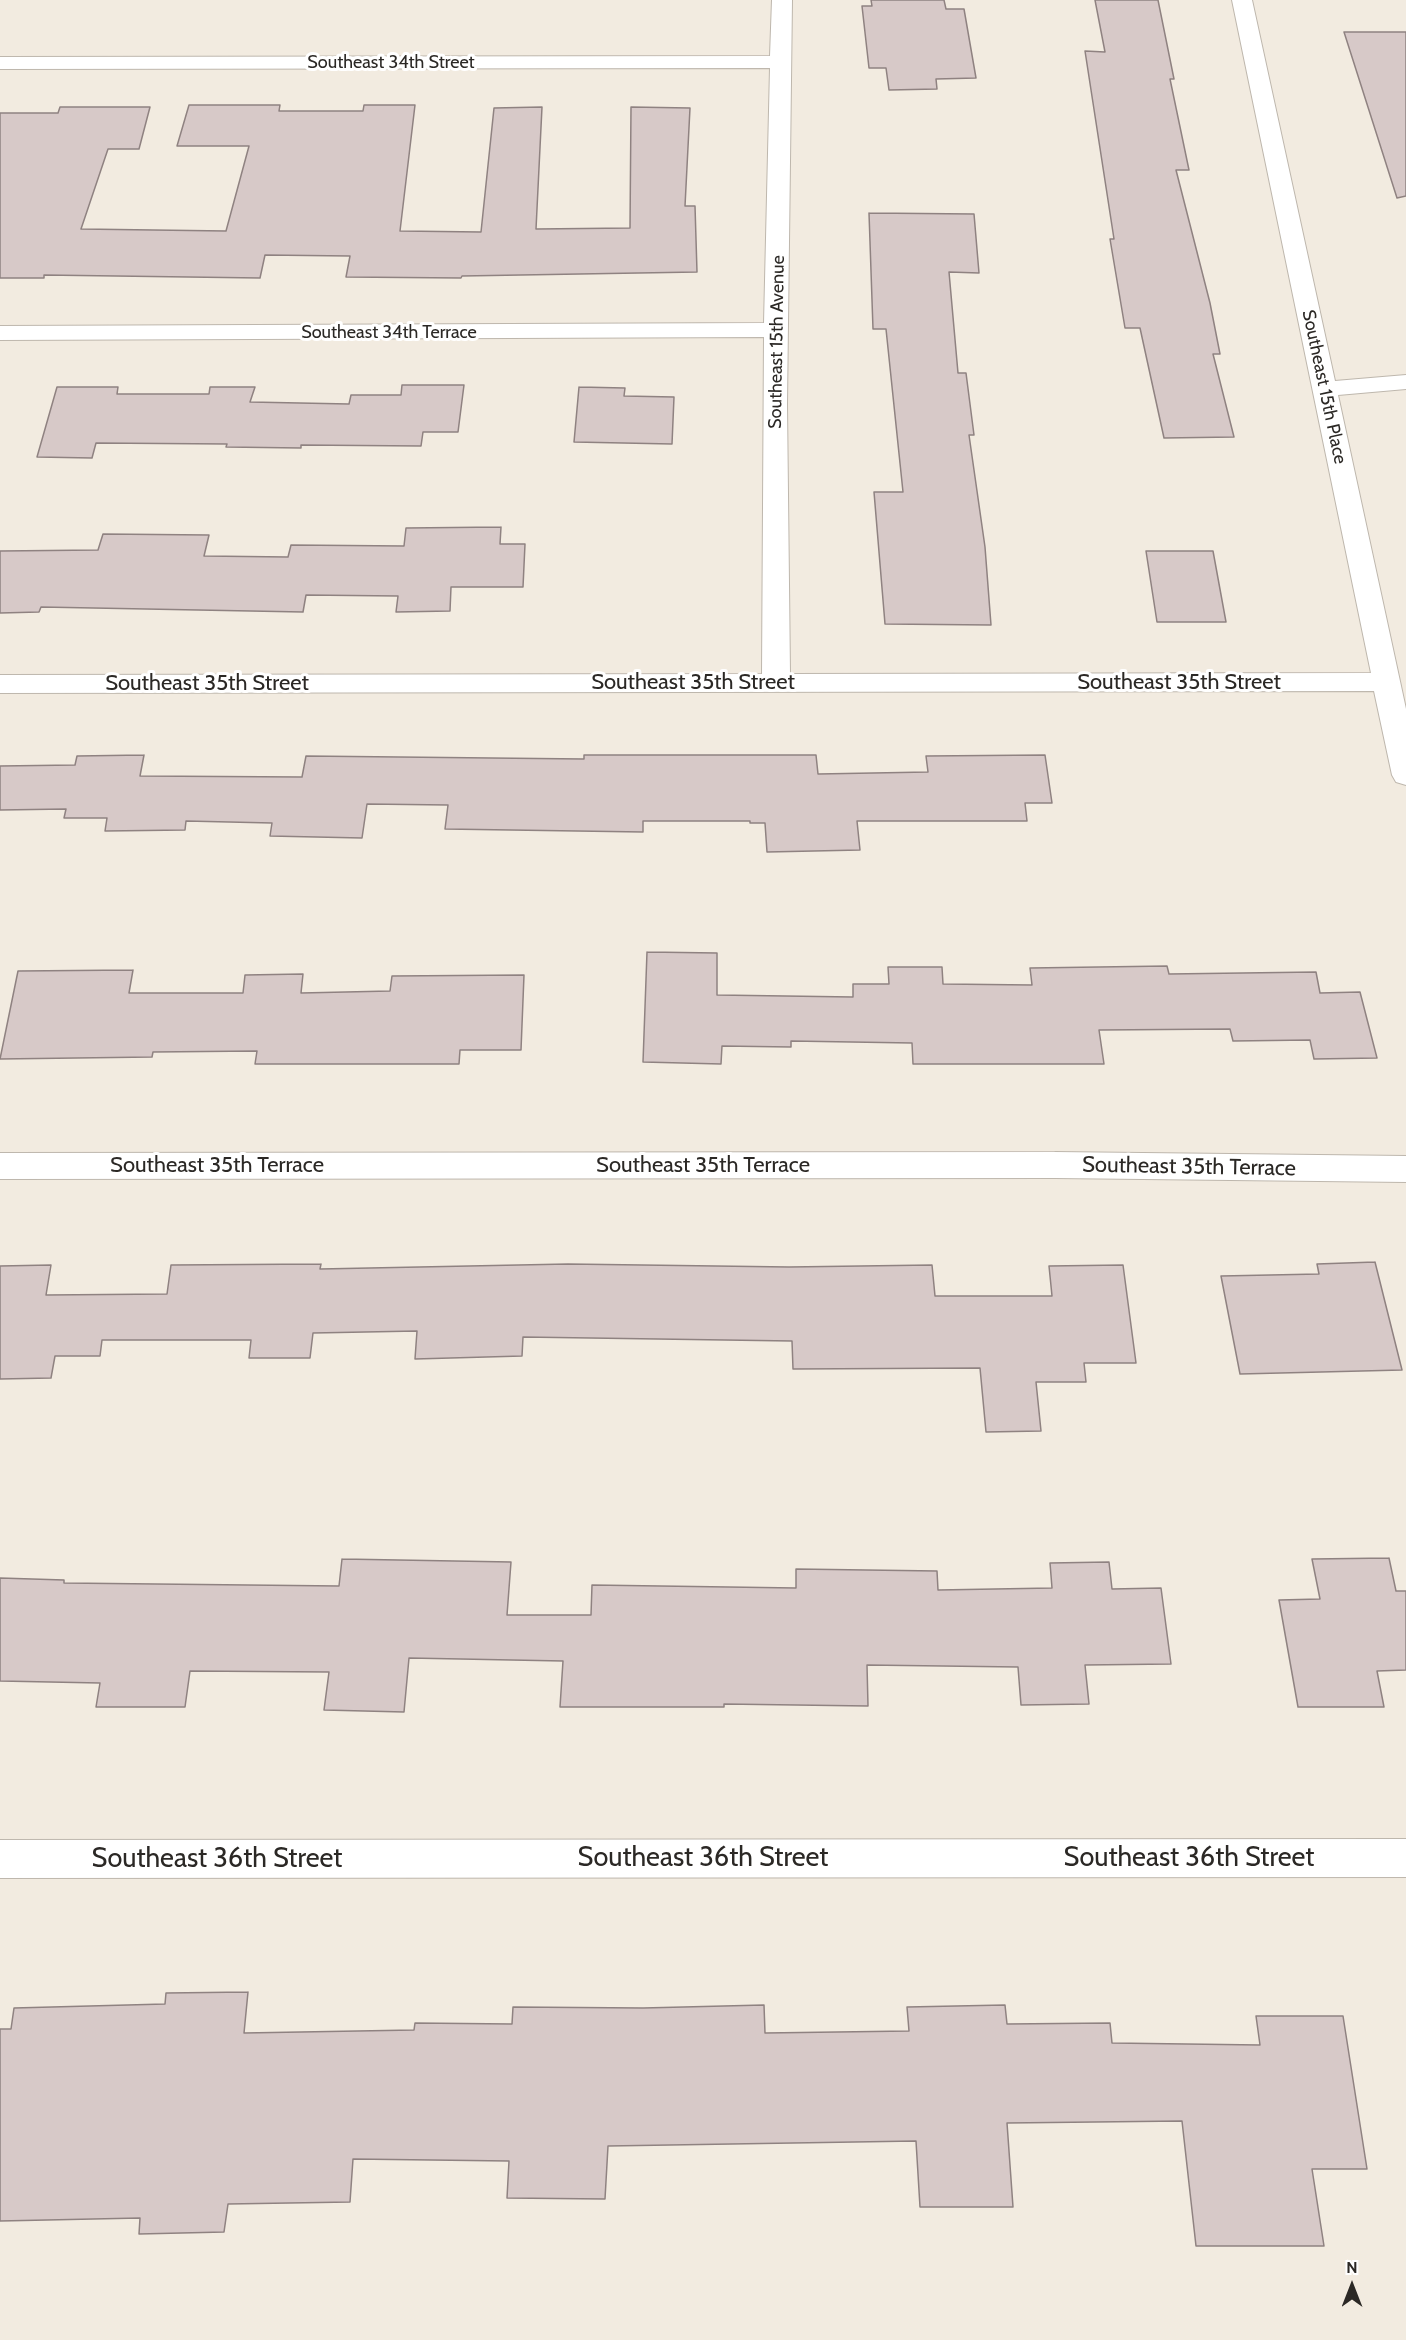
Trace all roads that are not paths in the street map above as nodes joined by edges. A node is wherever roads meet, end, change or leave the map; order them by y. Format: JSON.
{"nodes":[{"id":1,"x":782,"y":0,"type":"edge"},
{"id":2,"x":1242,"y":0,"type":"edge"},
{"id":3,"x":781,"y":62,"type":"junction"},
{"id":4,"x":0,"y":63,"type":"edge"},
{"id":5,"x":777,"y":330,"type":"junction"},
{"id":6,"x":0,"y":333,"type":"edge"},
{"id":7,"x":1406,"y":382,"type":"edge"},
{"id":8,"x":1324,"y":389,"type":"junction"},
{"id":9,"x":1386,"y":682,"type":"junction"},
{"id":10,"x":776,"y":683,"type":"junction"},
{"id":11,"x":0,"y":684,"type":"edge"},
{"id":12,"x":1405,"y":765,"type":"edge"},
{"id":13,"x":0,"y":1166,"type":"edge"},
{"id":14,"x":1406,"y":1169,"type":"edge"},
{"id":15,"x":1406,"y":1858,"type":"edge"},
{"id":16,"x":0,"y":1859,"type":"edge"}],
"edges":[{"from":1,"to":3,"type":"street","name":"Southeast 15th Avenue"},
{"from":2,"to":8,"type":"street","name":"Southeast 15th Place"},
{"from":3,"to":4,"type":"street","name":"Southeast 34th Street"},
{"from":3,"to":5,"type":"street","name":"Southeast 15th Avenue"},
{"from":5,"to":6,"type":"street","name":"Southeast 34th Terrace"},
{"from":5,"to":10,"type":"street","name":"Southeast 15th Avenue"},
{"from":7,"to":8,"type":"street"},
{"from":8,"to":9,"type":"street","name":"Southeast 15th Place"},
{"from":9,"to":10,"type":"street","name":"Southeast 35th Street"},
{"from":9,"to":12,"type":"street","name":"Southeast 15th Place"},
{"from":10,"to":11,"type":"street","name":"Southeast 35th Street"},
{"from":13,"to":14,"type":"street","name":"Southeast 35th Terrace"},
{"from":15,"to":16,"type":"street","name":"Southeast 36th Street"}]}
